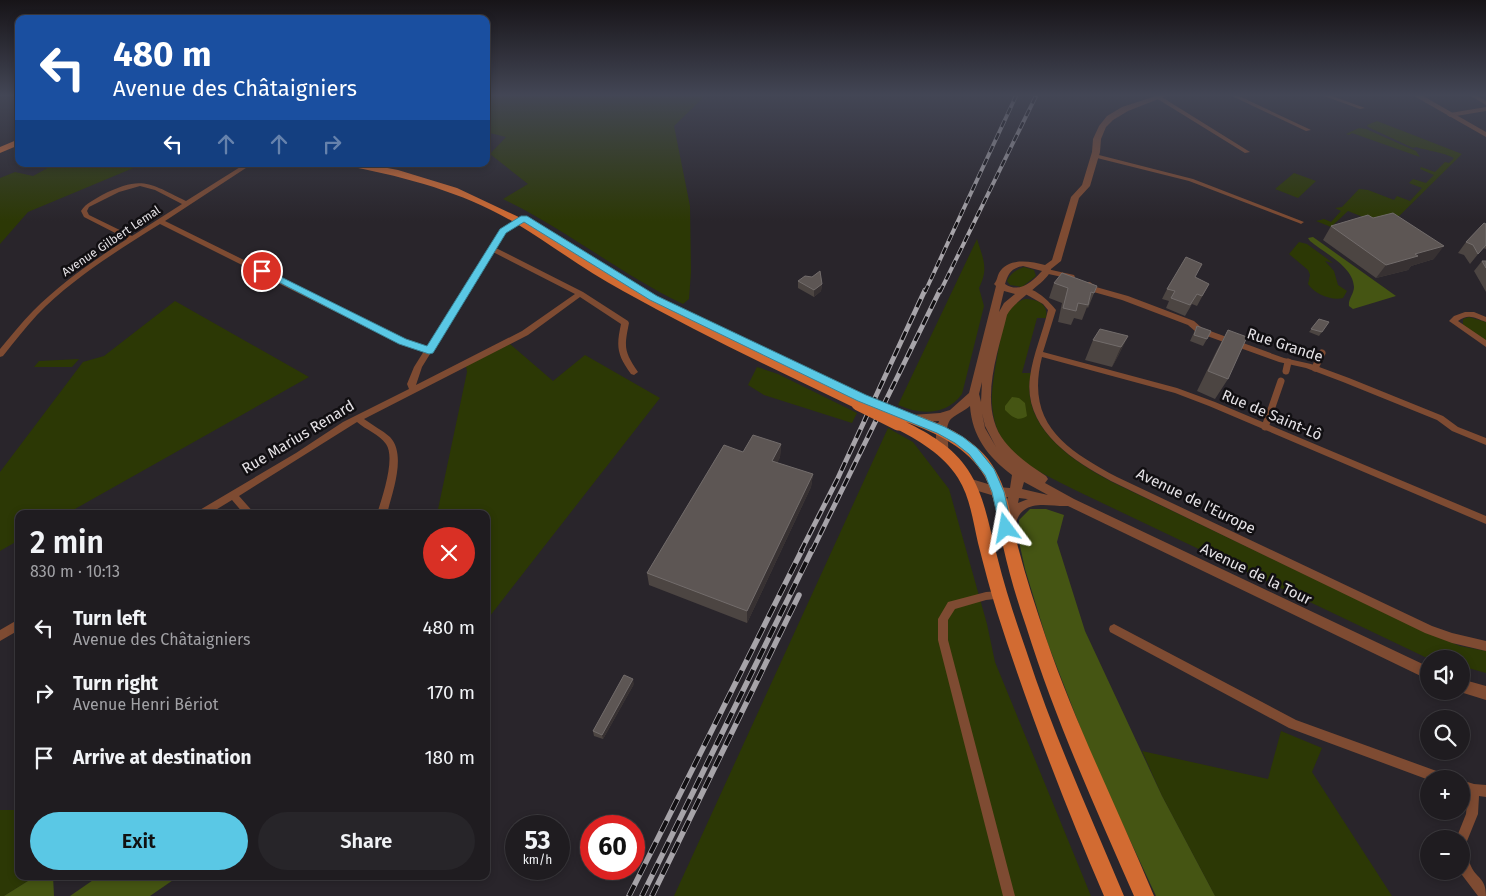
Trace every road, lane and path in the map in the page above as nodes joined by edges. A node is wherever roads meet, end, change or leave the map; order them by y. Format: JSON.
{"nodes":[{"id":1,"x":1097,"y":138,"type":"edge"},
{"id":2,"x":1225,"y":138,"type":"edge"},
{"id":3,"x":15,"y":144,"type":"edge"},
{"id":4,"x":0,"y":150,"type":"edge"},
{"id":5,"x":1247,"y":152,"type":"dead end"},
{"id":6,"x":1095,"y":156,"type":"junction"},
{"id":7,"x":244,"y":167,"type":"edge"},
{"id":8,"x":366,"y":167,"type":"edge"},
{"id":9,"x":380,"y":167,"type":"edge"},
{"id":10,"x":187,"y":204,"type":"junction"},
{"id":11,"x":522,"y":220,"type":"junction"},
{"id":12,"x":160,"y":221,"type":"junction"},
{"id":13,"x":1301,"y":222,"type":"dead end"},
{"id":14,"x":132,"y":238,"type":"junction"},
{"id":15,"x":492,"y":249,"type":"junction"},
{"id":16,"x":1046,"y":269,"type":"junction"},
{"id":17,"x":999,"y":284,"type":"junction"},
{"id":18,"x":1024,"y":290,"type":"junction"},
{"id":19,"x":580,"y":294,"type":"junction"},
{"id":20,"x":1486,"y":320,"type":"edge"},
{"id":21,"x":1486,"y":344,"type":"edge"},
{"id":22,"x":429,"y":350,"type":"junction"},
{"id":23,"x":1322,"y":352,"type":"dead end"},
{"id":24,"x":0,"y":354,"type":"edge"},
{"id":25,"x":1040,"y":354,"type":"junction"},
{"id":26,"x":1288,"y":362,"type":"junction"},
{"id":27,"x":1315,"y":368,"type":"junction"},
{"id":28,"x":1286,"y":371,"type":"dead end"},
{"id":29,"x":634,"y":372,"type":"dead end"},
{"id":30,"x":1281,"y":381,"type":"dead end"},
{"id":31,"x":413,"y":389,"type":"junction"},
{"id":32,"x":974,"y":394,"type":"junction"},
{"id":33,"x":358,"y":418,"type":"junction"},
{"id":34,"x":904,"y":420,"type":"junction"},
{"id":35,"x":947,"y":420,"type":"junction"},
{"id":36,"x":977,"y":420,"type":"junction"},
{"id":37,"x":1265,"y":427,"type":"junction"},
{"id":38,"x":1486,"y":442,"type":"edge"},
{"id":39,"x":942,"y":450,"type":"junction"},
{"id":40,"x":1017,"y":468,"type":"junction"},
{"id":41,"x":968,"y":483,"type":"junction"},
{"id":42,"x":998,"y":492,"type":"junction"},
{"id":43,"x":1014,"y":494,"type":"junction"},
{"id":44,"x":233,"y":495,"type":"junction"},
{"id":45,"x":1042,"y":499,"type":"junction"},
{"id":46,"x":1070,"y":502,"type":"junction"},
{"id":47,"x":208,"y":510,"type":"edge"},
{"id":48,"x":246,"y":510,"type":"edge"},
{"id":49,"x":383,"y":510,"type":"edge"},
{"id":50,"x":1011,"y":520,"type":"junction"},
{"id":51,"x":1486,"y":520,"type":"edge"},
{"id":52,"x":1010,"y":545,"type":"junction"},
{"id":53,"x":1000,"y":595,"type":"junction"},
{"id":54,"x":15,"y":627,"type":"edge"},
{"id":55,"x":1114,"y":629,"type":"dead end"},
{"id":56,"x":0,"y":636,"type":"edge"},
{"id":57,"x":1486,"y":646,"type":"edge"},
{"id":58,"x":1420,"y":670,"type":"edge"},
{"id":59,"x":1470,"y":689,"type":"edge"},
{"id":60,"x":1486,"y":693,"type":"edge"},
{"id":61,"x":1420,"y":771,"type":"edge"},
{"id":62,"x":1480,"y":791,"type":"edge"},
{"id":63,"x":1466,"y":830,"type":"edge"},
{"id":64,"x":1470,"y":876,"type":"edge"},
{"id":65,"x":1009,"y":896,"type":"edge"},
{"id":66,"x":1114,"y":896,"type":"edge"},
{"id":67,"x":1144,"y":896,"type":"edge"},
{"id":68,"x":1486,"y":896,"type":"edge"}],
"edges":[{"from":1,"to":6,"type":"street"},
{"from":2,"to":5,"type":"street"},
{"from":3,"to":4,"type":"main road"},
{"from":6,"to":13,"type":"street"},
{"from":6,"to":16,"type":"street"},
{"from":7,"to":10,"type":"street","name":"Avenue Gilbert Lemal"},
{"from":8,"to":11,"type":"main road"},
{"from":9,"to":11,"type":"main road"},
{"from":10,"to":12,"type":"street","name":"Avenue Gilbert Lemal"},
{"from":10,"to":14,"type":"street"},
{"from":11,"to":15,"type":"street"},
{"from":11,"to":34,"type":"main road","bridge":true},
{"from":12,"to":14,"type":"street","name":"Avenue Gilbert Lemal"},
{"from":12,"to":22,"type":"street"},
{"from":14,"to":24,"type":"street","name":"Avenue Gilbert Lemal"},
{"from":15,"to":19,"type":"street"},
{"from":15,"to":22,"type":"street"},
{"from":16,"to":17,"type":"street"},
{"from":16,"to":18,"type":"street"},
{"from":16,"to":26,"type":"street","name":"Rue Grande"},
{"from":17,"to":18,"type":"street"},
{"from":17,"to":32,"type":"street"},
{"from":18,"to":25,"type":"street","name":"Avenue de l'Europe"},
{"from":18,"to":40,"type":"street"},
{"from":19,"to":29,"type":"street"},
{"from":19,"to":31,"type":"street","name":"Rue Marius Renard"},
{"from":20,"to":21,"type":"street"},
{"from":22,"to":31,"type":"street"},
{"from":23,"to":27,"type":"street"},
{"from":25,"to":37,"type":"street","name":"Rue de Saint-Lô"},
{"from":25,"to":57,"type":"street","name":"Avenue de l'Europe"},
{"from":26,"to":27,"type":"street","name":"Rue Grande"},
{"from":26,"to":28,"type":"street"},
{"from":27,"to":38,"type":"street","name":"Rue Grande"},
{"from":30,"to":37,"type":"street"},
{"from":31,"to":33,"type":"street","name":"Rue Marius Renard"},
{"from":32,"to":35,"type":"street"},
{"from":32,"to":36,"type":"street"},
{"from":33,"to":44,"type":"street","name":"Rue Marius Renard"},
{"from":33,"to":49,"type":"street"},
{"from":34,"to":35,"type":"main road"},
{"from":34,"to":39,"type":"main road"},
{"from":35,"to":36,"type":"street"},
{"from":35,"to":39,"type":"street"},
{"from":35,"to":42,"type":"main road"},
{"from":36,"to":40,"type":"street"},
{"from":37,"to":51,"type":"street","name":"Rue de Saint-Lô"},
{"from":39,"to":41,"type":"main road"},
{"from":40,"to":43,"type":"street"},
{"from":40,"to":46,"type":"street","name":"Avenue de la Tour"},
{"from":41,"to":42,"type":"street","name":"Avenue de la Tour"},
{"from":41,"to":53,"type":"main road"},
{"from":42,"to":43,"type":"street","name":"Avenue de la Tour"},
{"from":42,"to":52,"type":"main road"},
{"from":43,"to":45,"type":"street","name":"Avenue de la Tour"},
{"from":43,"to":50,"type":"street"},
{"from":44,"to":47,"type":"street","name":"Rue Marius Renard"},
{"from":44,"to":48,"type":"street"},
{"from":45,"to":46,"type":"street","name":"Avenue de la Tour"},
{"from":45,"to":50,"type":"street","name":"Avenue de la Tour"},
{"from":46,"to":58,"type":"street","name":"Avenue de la Tour"},
{"from":50,"to":52,"type":"street"},
{"from":52,"to":67,"type":"main road"},
{"from":53,"to":65,"type":"street"},
{"from":53,"to":66,"type":"main road"},
{"from":54,"to":56,"type":"street"},
{"from":55,"to":61,"type":"street"},
{"from":59,"to":60,"type":"street"},
{"from":62,"to":63,"type":"street"},
{"from":64,"to":68,"type":"street"}]}
